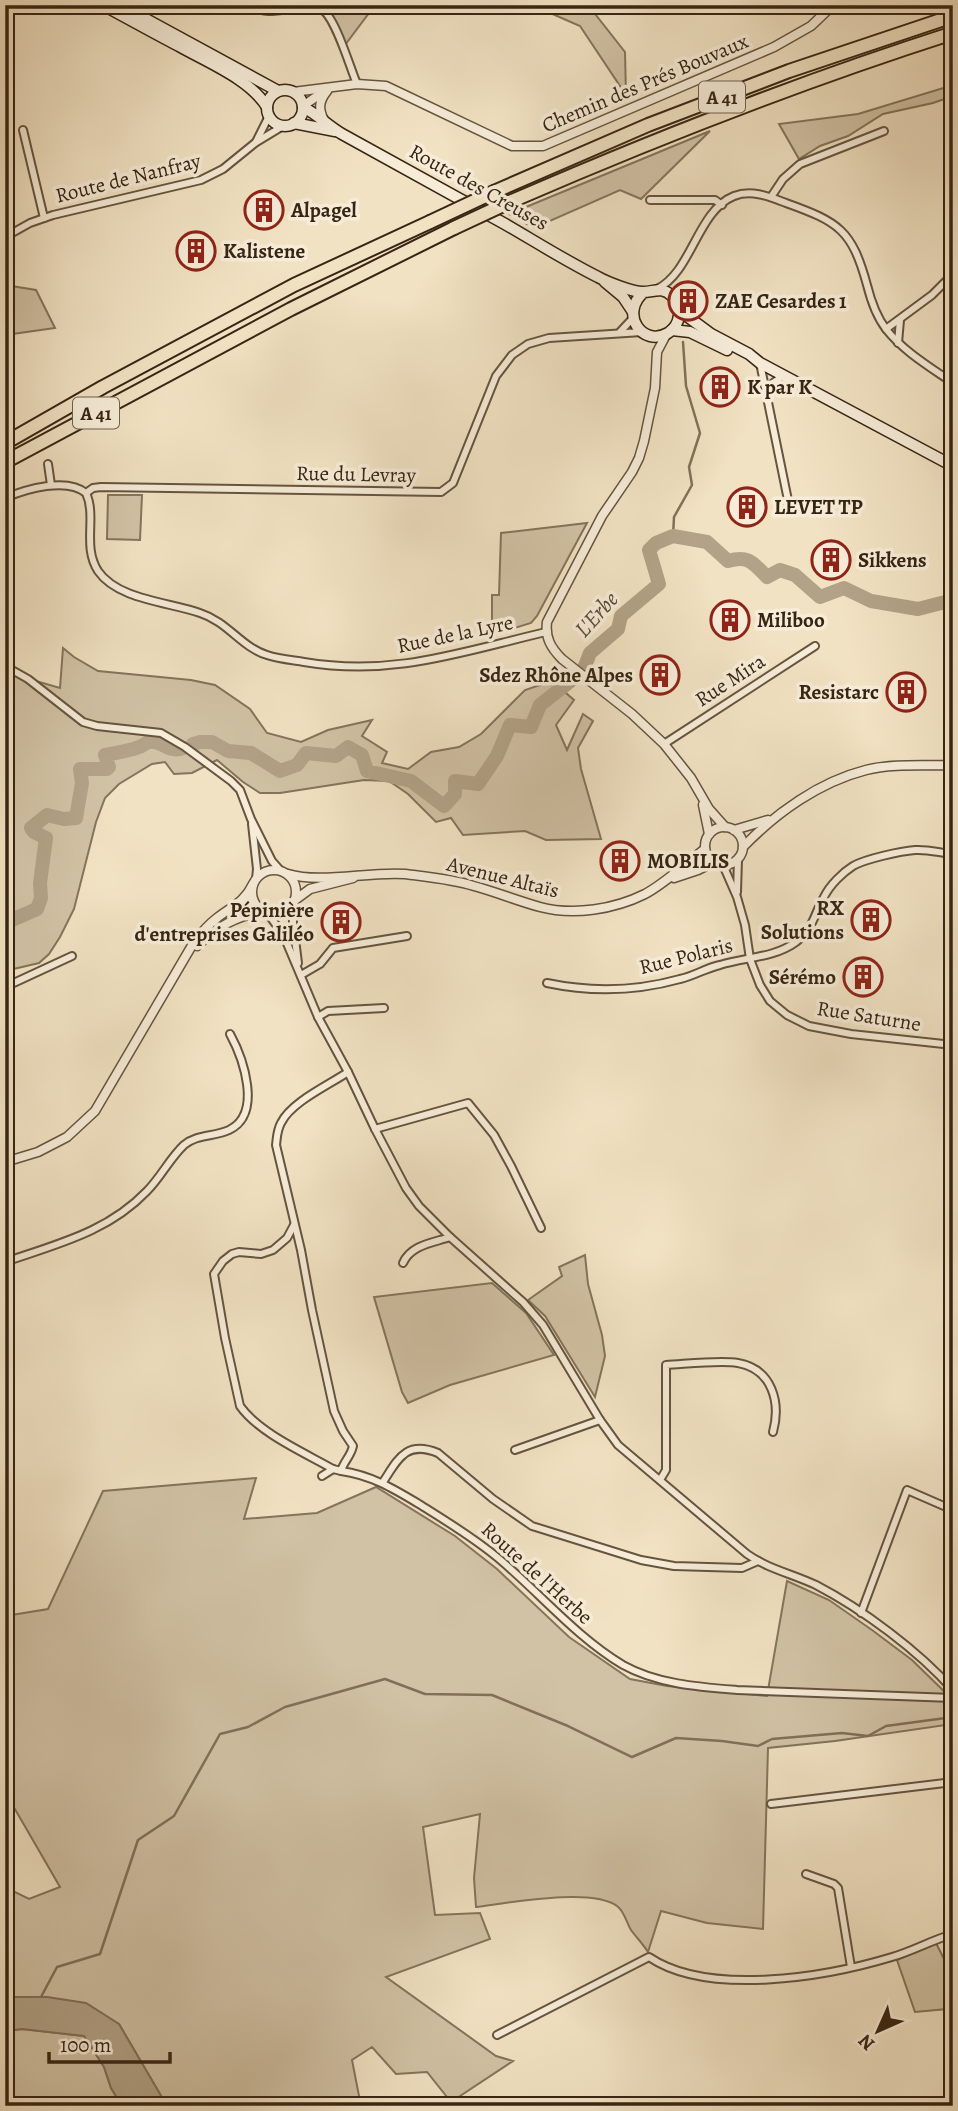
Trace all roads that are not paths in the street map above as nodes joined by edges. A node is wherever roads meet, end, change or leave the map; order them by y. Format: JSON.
{"nodes":[{"id":1,"x":251,"y":5,"type":"edge"},
{"id":2,"x":833,"y":5,"type":"edge"},
{"id":3,"x":112,"y":7,"type":"edge"},
{"id":4,"x":133,"y":12,"type":"edge"},
{"id":5,"x":953,"y":16,"type":"edge"},
{"id":6,"x":953,"y":33,"type":"edge"},
{"id":7,"x":357,"y":84,"type":"junction"},
{"id":8,"x":343,"y":85,"type":"junction"},
{"id":9,"x":329,"y":89,"type":"junction"},
{"id":10,"x":278,"y":91,"type":"junction"},
{"id":11,"x":293,"y":92,"type":"junction"},
{"id":12,"x":303,"y":107,"type":"junction"},
{"id":13,"x":268,"y":112,"type":"junction"},
{"id":14,"x":324,"y":120,"type":"junction"},
{"id":15,"x":294,"y":123,"type":"junction"},
{"id":16,"x":283,"y":126,"type":"junction"},
{"id":17,"x":23,"y":130,"type":"dead end"},
{"id":18,"x":884,"y":131,"type":"dead end"},
{"id":19,"x":338,"y":132,"type":"junction"},
{"id":20,"x":263,"y":136,"type":"junction"},
{"id":21,"x":771,"y":197,"type":"junction"},
{"id":22,"x":650,"y":200,"type":"dead end"},
{"id":23,"x":722,"y":205,"type":"junction"},
{"id":24,"x":44,"y":218,"type":"junction"},
{"id":25,"x":5,"y":237,"type":"edge"},
{"id":26,"x":953,"y":274,"type":"edge"},
{"id":27,"x":599,"y":278,"type":"junction"},
{"id":28,"x":673,"y":278,"type":"junction"},
{"id":29,"x":657,"y":289,"type":"junction"},
{"id":30,"x":644,"y":292,"type":"junction"},
{"id":31,"x":675,"y":299,"type":"junction"},
{"id":32,"x":680,"y":311,"type":"junction"},
{"id":33,"x":633,"y":315,"type":"junction"},
{"id":34,"x":900,"y":320,"type":"junction"},
{"id":35,"x":886,"y":330,"type":"junction"},
{"id":36,"x":620,"y":332,"type":"junction"},
{"id":37,"x":669,"y":332,"type":"junction"},
{"id":38,"x":646,"y":334,"type":"junction"},
{"id":39,"x":898,"y":343,"type":"junction"},
{"id":40,"x":657,"y":352,"type":"junction"},
{"id":41,"x":760,"y":363,"type":"junction"},
{"id":42,"x":783,"y":376,"type":"junction"},
{"id":43,"x":953,"y":383,"type":"edge"},
{"id":44,"x":766,"y":392,"type":"junction"},
{"id":45,"x":5,"y":443,"type":"edge"},
{"id":46,"x":5,"y":462,"type":"edge"},
{"id":47,"x":48,"y":464,"type":"dead end"},
{"id":48,"x":953,"y":466,"type":"edge"},
{"id":49,"x":51,"y":485,"type":"junction"},
{"id":50,"x":86,"y":493,"type":"junction"},
{"id":51,"x":5,"y":498,"type":"edge"},
{"id":52,"x":790,"y":510,"type":"dead end"},
{"id":53,"x":546,"y":632,"type":"junction"},
{"id":54,"x":815,"y":646,"type":"dead end"},
{"id":55,"x":5,"y":666,"type":"edge"},
{"id":56,"x":664,"y":744,"type":"junction"},
{"id":57,"x":953,"y":765,"type":"edge"},
{"id":58,"x":701,"y":796,"type":"junction"},
{"id":59,"x":251,"y":819,"type":"junction"},
{"id":60,"x":771,"y":819,"type":"junction"},
{"id":61,"x":724,"y":827,"type":"junction"},
{"id":62,"x":734,"y":830,"type":"junction"},
{"id":63,"x":709,"y":834,"type":"junction"},
{"id":64,"x":743,"y":847,"type":"junction"},
{"id":65,"x":705,"y":849,"type":"junction"},
{"id":66,"x":953,"y":854,"type":"edge"},
{"id":67,"x":738,"y":859,"type":"junction"},
{"id":68,"x":714,"y":862,"type":"junction"},
{"id":69,"x":723,"y":865,"type":"junction"},
{"id":70,"x":284,"y":872,"type":"junction"},
{"id":71,"x":366,"y":874,"type":"junction"},
{"id":72,"x":667,"y":880,"type":"junction"},
{"id":73,"x":255,"y":881,"type":"junction"},
{"id":74,"x":737,"y":897,"type":"junction"},
{"id":75,"x":294,"y":902,"type":"junction"},
{"id":76,"x":266,"y":913,"type":"junction"},
{"id":77,"x":407,"y":936,"type":"dead end"},
{"id":78,"x":72,"y":956,"type":"dead end"},
{"id":79,"x":188,"y":956,"type":"junction"},
{"id":80,"x":750,"y":959,"type":"junction"},
{"id":81,"x":300,"y":972,"type":"junction"},
{"id":82,"x":547,"y":983,"type":"dead end"},
{"id":83,"x":5,"y":987,"type":"edge"},
{"id":84,"x":384,"y":1008,"type":"dead end"},
{"id":85,"x":318,"y":1017,"type":"junction"},
{"id":86,"x":230,"y":1034,"type":"dead end"},
{"id":87,"x":953,"y":1045,"type":"edge"},
{"id":88,"x":348,"y":1072,"type":"junction"},
{"id":89,"x":375,"y":1129,"type":"junction"},
{"id":90,"x":5,"y":1163,"type":"edge"},
{"id":91,"x":294,"y":1224,"type":"junction"},
{"id":92,"x":541,"y":1228,"type":"dead end"},
{"id":93,"x":450,"y":1237,"type":"junction"},
{"id":94,"x":287,"y":1238,"type":"junction"},
{"id":95,"x":301,"y":1250,"type":"junction"},
{"id":96,"x":5,"y":1262,"type":"edge"},
{"id":97,"x":403,"y":1263,"type":"dead end"},
{"id":98,"x":600,"y":1420,"type":"junction"},
{"id":99,"x":773,"y":1432,"type":"dead end"},
{"id":100,"x":514,"y":1450,"type":"dead end"},
{"id":101,"x":333,"y":1469,"type":"junction"},
{"id":102,"x":341,"y":1471,"type":"junction"},
{"id":103,"x":322,"y":1476,"type":"dead end"},
{"id":104,"x":660,"y":1480,"type":"junction"},
{"id":105,"x":383,"y":1482,"type":"junction"},
{"id":106,"x":953,"y":1510,"type":"edge"},
{"id":107,"x":758,"y":1561,"type":"junction"},
{"id":108,"x":861,"y":1612,"type":"junction"},
{"id":109,"x":953,"y":1690,"type":"edge"},
{"id":110,"x":953,"y":1698,"type":"edge"},
{"id":111,"x":953,"y":1782,"type":"edge"},
{"id":112,"x":771,"y":1804,"type":"dead end"},
{"id":113,"x":806,"y":1874,"type":"dead end"},
{"id":114,"x":953,"y":1934,"type":"edge"},
{"id":115,"x":851,"y":1967,"type":"junction"},
{"id":116,"x":498,"y":2035,"type":"dead end"}],
"edges":[{"from":1,"to":7,"type":"street"},
{"from":2,"to":7,"type":"street","name":"Chemin des Prés Bouvaux"},
{"from":3,"to":4,"type":"main road"},
{"from":4,"to":10,"type":"main road"},
{"from":4,"to":13,"type":"main road"},
{"from":5,"to":45,"type":"highway","number":"A 41","bridge":true},
{"from":6,"to":46,"type":"highway","number":"A 41","bridge":true},
{"from":7,"to":8,"type":"street","name":"Chemin des Prés Bouvaux"},
{"from":8,"to":9,"type":"street"},
{"from":8,"to":11,"type":"street"},
{"from":9,"to":12,"type":"street"},
{"from":9,"to":14,"type":"street"},
{"from":10,"to":11,"type":"main road"},
{"from":10,"to":13,"type":"main road"},
{"from":11,"to":12,"type":"main road"},
{"from":12,"to":14,"type":"main road","name":"Route des Creuses"},
{"from":12,"to":15,"type":"main road"},
{"from":13,"to":16,"type":"main road"},
{"from":13,"to":20,"type":"street","name":"Route de Nanfray"},
{"from":14,"to":19,"type":"main road","name":"Route des Creuses"},
{"from":15,"to":16,"type":"main road"},
{"from":15,"to":19,"type":"main road","name":"Route des Creuses"},
{"from":16,"to":20,"type":"street","name":"Route de Nanfray"},
{"from":17,"to":24,"type":"street"},
{"from":18,"to":21,"type":"street"},
{"from":19,"to":27,"type":"main road","name":"Route des Creuses"},
{"from":20,"to":24,"type":"street","name":"Route de Nanfray"},
{"from":21,"to":23,"type":"street"},
{"from":21,"to":35,"type":"street"},
{"from":22,"to":23,"type":"street"},
{"from":23,"to":28,"type":"street"},
{"from":24,"to":25,"type":"street","name":"Route de Nanfray"},
{"from":26,"to":34,"type":"street"},
{"from":27,"to":30,"type":"main road","name":"Route des Creuses"},
{"from":27,"to":33,"type":"main road","name":"Route des Creuses"},
{"from":28,"to":29,"type":"street"},
{"from":28,"to":31,"type":"street"},
{"from":29,"to":30,"type":"main road"},
{"from":29,"to":31,"type":"main road"},
{"from":30,"to":33,"type":"main road"},
{"from":31,"to":32,"type":"main road"},
{"from":32,"to":37,"type":"main road"},
{"from":32,"to":41,"type":"main road"},
{"from":33,"to":36,"type":"street"},
{"from":33,"to":38,"type":"main road"},
{"from":34,"to":35,"type":"street"},
{"from":34,"to":39,"type":"street"},
{"from":35,"to":39,"type":"street"},
{"from":36,"to":38,"type":"street","name":"Rue du Levray"},
{"from":36,"to":50,"type":"street","name":"Rue du Levray"},
{"from":37,"to":38,"type":"main road"},
{"from":37,"to":40,"type":"street","name":"Rue de la Lyre"},
{"from":37,"to":41,"type":"main road"},
{"from":38,"to":40,"type":"street","name":"Rue de la Lyre"},
{"from":39,"to":43,"type":"street"},
{"from":40,"to":53,"type":"street","name":"Rue de la Lyre"},
{"from":41,"to":42,"type":"main road"},
{"from":41,"to":44,"type":"street"},
{"from":42,"to":44,"type":"street"},
{"from":42,"to":48,"type":"main road"},
{"from":44,"to":52,"type":"street"},
{"from":47,"to":49,"type":"street"},
{"from":49,"to":50,"type":"street","name":"Rue du Levray"},
{"from":49,"to":51,"type":"street","name":"Rue du Levray"},
{"from":50,"to":53,"type":"street","name":"Rue de la Lyre"},
{"from":53,"to":56,"type":"street","name":"Rue de la Lyre"},
{"from":54,"to":56,"type":"street","name":"Rue Mira"},
{"from":55,"to":59,"type":"street"},
{"from":56,"to":58,"type":"street","name":"Rue de la Lyre"},
{"from":57,"to":60,"type":"street"},
{"from":58,"to":61,"type":"street","name":"Rue de la Lyre"},
{"from":58,"to":63,"type":"street"},
{"from":59,"to":70,"type":"street"},
{"from":59,"to":73,"type":"street"},
{"from":60,"to":62,"type":"street"},
{"from":60,"to":64,"type":"street"},
{"from":61,"to":62,"type":"street"},
{"from":61,"to":63,"type":"street"},
{"from":62,"to":64,"type":"street"},
{"from":63,"to":65,"type":"street"},
{"from":64,"to":67,"type":"street"},
{"from":65,"to":68,"type":"street"},
{"from":65,"to":72,"type":"street","name":"Avenue Altaïs"},
{"from":66,"to":80,"type":"street","name":"Rue Polaris"},
{"from":67,"to":69,"type":"street"},
{"from":67,"to":74,"type":"street","name":"Rue Saturne"},
{"from":68,"to":69,"type":"street"},
{"from":68,"to":72,"type":"street","name":"Avenue Altaïs"},
{"from":69,"to":74,"type":"street","name":"Rue Saturne"},
{"from":70,"to":71,"type":"street","name":"Avenue Altaïs"},
{"from":70,"to":73,"type":"street"},
{"from":70,"to":75,"type":"street"},
{"from":71,"to":72,"type":"street","name":"Avenue Altaïs"},
{"from":71,"to":75,"type":"street","name":"Avenue Altaïs"},
{"from":73,"to":76,"type":"street"},
{"from":73,"to":79,"type":"street"},
{"from":74,"to":80,"type":"street","name":"Rue Saturne"},
{"from":75,"to":76,"type":"street"},
{"from":75,"to":81,"type":"street"},
{"from":76,"to":79,"type":"street"},
{"from":76,"to":81,"type":"street"},
{"from":77,"to":81,"type":"street"},
{"from":78,"to":83,"type":"street"},
{"from":79,"to":90,"type":"street"},
{"from":80,"to":82,"type":"street","name":"Rue Polaris"},
{"from":80,"to":87,"type":"street","name":"Rue Saturne"},
{"from":81,"to":85,"type":"street"},
{"from":84,"to":85,"type":"street"},
{"from":85,"to":88,"type":"street"},
{"from":86,"to":96,"type":"street"},
{"from":88,"to":89,"type":"street"},
{"from":88,"to":91,"type":"street"},
{"from":89,"to":92,"type":"street"},
{"from":89,"to":93,"type":"street"},
{"from":91,"to":94,"type":"street"},
{"from":91,"to":95,"type":"street"},
{"from":93,"to":97,"type":"street"},
{"from":93,"to":98,"type":"street"},
{"from":94,"to":95,"type":"street"},
{"from":94,"to":101,"type":"street","name":"Route de l'Herbe"},
{"from":95,"to":102,"type":"street"},
{"from":98,"to":100,"type":"street"},
{"from":98,"to":104,"type":"street"},
{"from":99,"to":104,"type":"street"},
{"from":101,"to":102,"type":"street","name":"Route de l'Herbe"},
{"from":101,"to":103,"type":"street"},
{"from":102,"to":105,"type":"street","name":"Route de l'Herbe"},
{"from":104,"to":107,"type":"street"},
{"from":105,"to":107,"type":"street"},
{"from":105,"to":110,"type":"street","name":"Route de l'Herbe"},
{"from":106,"to":108,"type":"street"},
{"from":107,"to":108,"type":"street"},
{"from":108,"to":109,"type":"street"},
{"from":111,"to":112,"type":"street"},
{"from":113,"to":115,"type":"street"},
{"from":114,"to":115,"type":"street"},
{"from":115,"to":116,"type":"street"}]}
